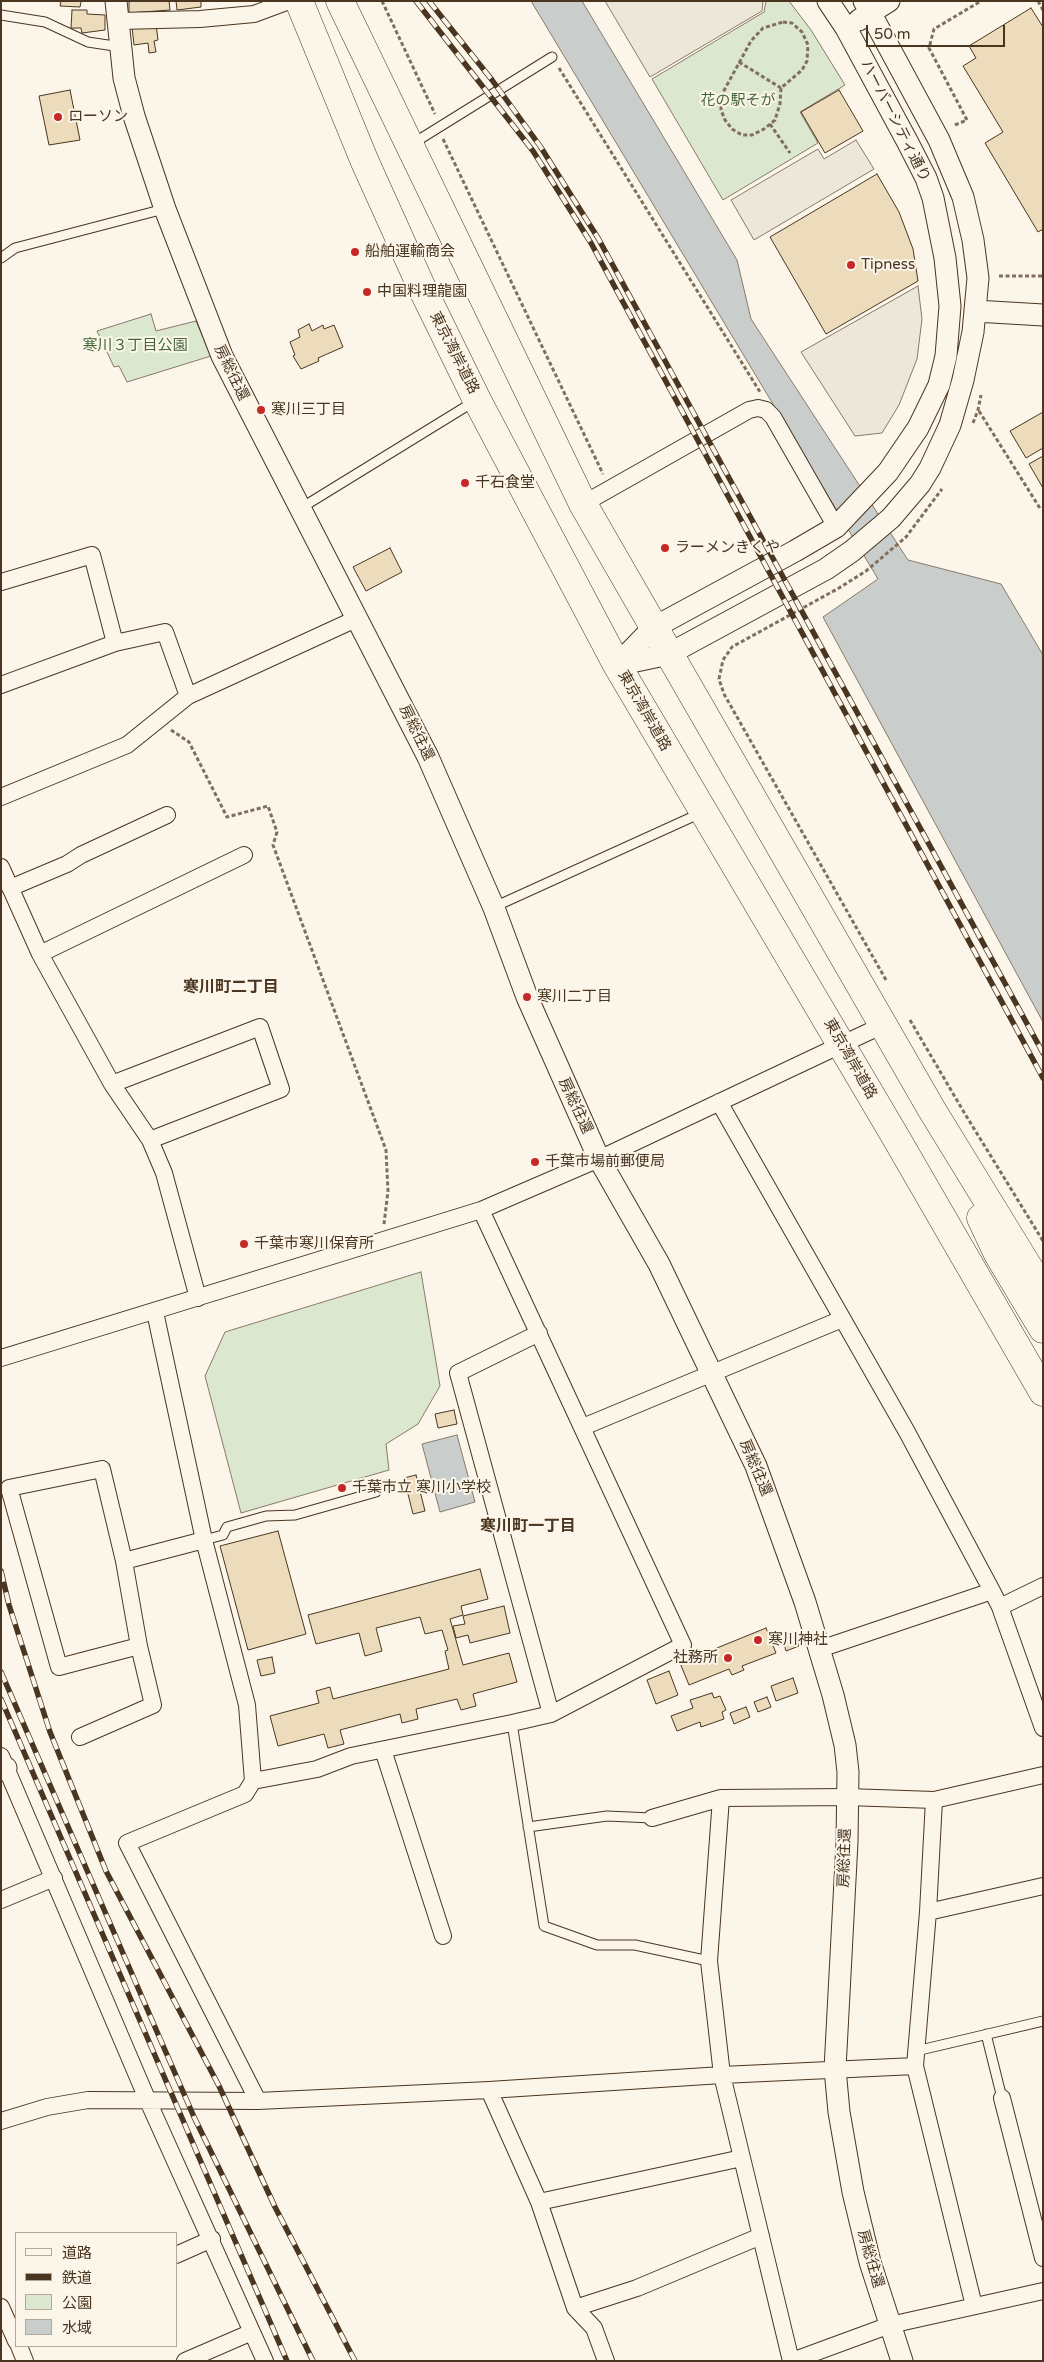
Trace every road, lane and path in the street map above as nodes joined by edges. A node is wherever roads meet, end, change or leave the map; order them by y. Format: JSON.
{"nodes":[{"id":1,"x":289,"y":1,"type":"edge"},
{"id":2,"x":299,"y":1,"type":"edge"},
{"id":3,"x":340,"y":1,"type":"edge"},
{"id":4,"x":382,"y":1,"type":"edge"},
{"id":5,"x":981,"y":1,"type":"edge"},
{"id":6,"x":1038,"y":1,"type":"edge"},
{"id":7,"x":830,"y":2,"type":"edge"},
{"id":8,"x":875,"y":5,"type":"edge"},
{"id":9,"x":1043,"y":10,"type":"edge"},
{"id":10,"x":118,"y":11,"type":"edge"},
{"id":11,"x":1,"y":15,"type":"edge"},
{"id":12,"x":846,"y":28,"type":"junction"},
{"id":13,"x":121,"y":47,"type":"junction"},
{"id":14,"x":552,"y":57,"type":"joint"},
{"id":15,"x":739,"y":62,"type":"junction"},
{"id":16,"x":781,"y":88,"type":"junction"},
{"id":17,"x":770,"y":124,"type":"junction"},
{"id":18,"x":955,"y":125,"type":"dead end"},
{"id":19,"x":439,"y":127,"type":"junction"},
{"id":20,"x":410,"y":146,"type":"junction"},
{"id":21,"x":790,"y":154,"type":"dead end"},
{"id":22,"x":165,"y":209,"type":"junction"},
{"id":23,"x":1,"y":258,"type":"edge"},
{"id":24,"x":999,"y":276,"type":"dead end"},
{"id":25,"x":1043,"y":276,"type":"edge"},
{"id":26,"x":976,"y":311,"type":"junction"},
{"id":27,"x":1043,"y":315,"type":"edge"},
{"id":28,"x":761,"y":392,"type":"dead end"},
{"id":29,"x":477,"y":400,"type":"junction"},
{"id":30,"x":978,"y":410,"type":"dead end"},
{"id":31,"x":604,"y":477,"type":"dead end"},
{"id":32,"x":583,"y":504,"type":"junction"},
{"id":33,"x":300,"y":508,"type":"junction"},
{"id":34,"x":1041,"y":510,"type":"dead end"},
{"id":35,"x":836,"y":527,"type":"junction"},
{"id":36,"x":906,"y":537,"type":"dead end"},
{"id":37,"x":1,"y":582,"type":"edge"},
{"id":38,"x":358,"y":618,"type":"junction"},
{"id":39,"x":653,"y":628,"type":"junction"},
{"id":40,"x":116,"y":643,"type":"junction"},
{"id":41,"x":669,"y":654,"type":"junction"},
{"id":42,"x":617,"y":665,"type":"junction"},
{"id":43,"x":1,"y":685,"type":"edge"},
{"id":44,"x":188,"y":696,"type":"junction"},
{"id":45,"x":146,"y":728,"type":"junction"},
{"id":46,"x":1,"y":797,"type":"edge"},
{"id":47,"x":704,"y":812,"type":"junction"},
{"id":48,"x":167,"y":814,"type":"dead end"},
{"id":49,"x":244,"y":855,"type":"dead end"},
{"id":50,"x":1,"y":867,"type":"edge"},
{"id":51,"x":10,"y":888,"type":"junction"},
{"id":52,"x":494,"y":908,"type":"junction"},
{"id":53,"x":40,"y":954,"type":"junction"},
{"id":54,"x":886,"y":980,"type":"dead end"},
{"id":55,"x":910,"y":1020,"type":"dead end"},
{"id":56,"x":883,"y":1025,"type":"junction"},
{"id":57,"x":841,"y":1044,"type":"junction"},
{"id":58,"x":112,"y":1084,"type":"junction"},
{"id":59,"x":719,"y":1102,"type":"junction"},
{"id":60,"x":932,"y":1110,"type":"junction"},
{"id":61,"x":150,"y":1140,"type":"junction"},
{"id":62,"x":599,"y":1159,"type":"junction"},
{"id":63,"x":481,"y":1210,"type":"junction"},
{"id":64,"x":1043,"y":1241,"type":"edge"},
{"id":65,"x":375,"y":1242,"type":"junction"},
{"id":66,"x":1043,"y":1291,"type":"edge"},
{"id":67,"x":198,"y":1298,"type":"junction"},
{"id":68,"x":155,"y":1312,"type":"junction"},
{"id":69,"x":842,"y":1319,"type":"junction"},
{"id":70,"x":1043,"y":1329,"type":"edge"},
{"id":71,"x":539,"y":1333,"type":"junction"},
{"id":72,"x":1,"y":1358,"type":"edge"},
{"id":73,"x":712,"y":1375,"type":"junction"},
{"id":74,"x":1043,"y":1392,"type":"edge"},
{"id":75,"x":583,"y":1427,"type":"junction"},
{"id":76,"x":376,"y":1492,"type":"dead end"},
{"id":77,"x":204,"y":1540,"type":"junction"},
{"id":78,"x":124,"y":1561,"type":"junction"},
{"id":79,"x":1043,"y":1586,"type":"edge"},
{"id":80,"x":992,"y":1591,"type":"junction"},
{"id":81,"x":1000,"y":1607,"type":"junction"},
{"id":82,"x":139,"y":1646,"type":"junction"},
{"id":83,"x":820,"y":1650,"type":"junction"},
{"id":84,"x":551,"y":1714,"type":"junction"},
{"id":85,"x":512,"y":1723,"type":"junction"},
{"id":86,"x":1043,"y":1728,"type":"edge"},
{"id":87,"x":80,"y":1737,"type":"dead end"},
{"id":88,"x":383,"y":1750,"type":"junction"},
{"id":89,"x":3,"y":1764,"type":"edge"},
{"id":90,"x":1043,"y":1775,"type":"edge"},
{"id":91,"x":253,"y":1781,"type":"junction"},
{"id":92,"x":721,"y":1798,"type":"junction"},
{"id":93,"x":847,"y":1798,"type":"junction"},
{"id":94,"x":934,"y":1800,"type":"junction"},
{"id":95,"x":652,"y":1818,"type":"joint"},
{"id":96,"x":528,"y":1827,"type":"junction"},
{"id":97,"x":54,"y":1878,"type":"junction"},
{"id":98,"x":1043,"y":1886,"type":"edge"},
{"id":99,"x":1,"y":1900,"type":"edge"},
{"id":100,"x":928,"y":1912,"type":"junction"},
{"id":101,"x":443,"y":1936,"type":"dead end"},
{"id":102,"x":710,"y":1961,"type":"junction"},
{"id":103,"x":1043,"y":2021,"type":"edge"},
{"id":104,"x":986,"y":2034,"type":"junction"},
{"id":105,"x":916,"y":2059,"type":"junction"},
{"id":106,"x":835,"y":2069,"type":"junction"},
{"id":107,"x":722,"y":2075,"type":"junction"},
{"id":108,"x":489,"y":2090,"type":"junction"},
{"id":109,"x":1002,"y":2098,"type":"joint"},
{"id":110,"x":148,"y":2101,"type":"junction"},
{"id":111,"x":258,"y":2101,"type":"junction"},
{"id":112,"x":1,"y":2120,"type":"edge"},
{"id":113,"x":742,"y":2158,"type":"junction"},
{"id":114,"x":539,"y":2202,"type":"junction"},
{"id":115,"x":761,"y":2236,"type":"junction"},
{"id":116,"x":212,"y":2239,"type":"junction"},
{"id":117,"x":178,"y":2254,"type":"edge"},
{"id":118,"x":1043,"y":2258,"type":"edge"},
{"id":119,"x":1043,"y":2291,"type":"edge"},
{"id":120,"x":974,"y":2306,"type":"junction"},
{"id":121,"x":1,"y":2307,"type":"edge"},
{"id":122,"x":575,"y":2308,"type":"junction"},
{"id":123,"x":890,"y":2325,"type":"junction"},
{"id":124,"x":11,"y":2332,"type":"edge"},
{"id":125,"x":252,"y":2332,"type":"junction"},
{"id":126,"x":18,"y":2347,"type":"edge"},
{"id":127,"x":25,"y":2361,"type":"edge"},
{"id":128,"x":185,"y":2361,"type":"edge"},
{"id":129,"x":265,"y":2361,"type":"edge"},
{"id":130,"x":606,"y":2361,"type":"edge"},
{"id":131,"x":792,"y":2361,"type":"edge"},
{"id":132,"x":902,"y":2361,"type":"edge"}],
"edges":[{"from":1,"to":10,"type":"street"},
{"from":2,"to":29,"type":"highway","name":"東京湾岸道路"},
{"from":3,"to":20,"type":"highway"},
{"from":4,"to":19,"type":"path"},
{"from":5,"to":18,"type":"path"},
{"from":6,"to":9,"type":"path"},
{"from":7,"to":12,"type":"street","name":"ハーバーシティ通り"},
{"from":8,"to":12,"type":"street"},
{"from":8,"to":26,"type":"street","name":"ハーバーシティ通り"},
{"from":10,"to":13,"type":"street","name":"房総往還"},
{"from":11,"to":13,"type":"lane"},
{"from":12,"to":35,"type":"street","name":"ハーバーシティ通り"},
{"from":13,"to":22,"type":"street","name":"房総往還"},
{"from":14,"to":19,"type":"lane"},
{"from":14,"to":28,"type":"path"},
{"from":15,"to":16,"type":"path"},
{"from":15,"to":16,"type":"path"},
{"from":15,"to":17,"type":"path"},
{"from":16,"to":17,"type":"path"},
{"from":17,"to":21,"type":"path"},
{"from":19,"to":20,"type":"lane"},
{"from":19,"to":31,"type":"path"},
{"from":20,"to":32,"type":"highway"},
{"from":22,"to":23,"type":"lane"},
{"from":22,"to":33,"type":"street","name":"房総往還"},
{"from":24,"to":25,"type":"path"},
{"from":26,"to":27,"type":"street"},
{"from":26,"to":41,"type":"street","name":"ハーバーシティ通り"},
{"from":29,"to":33,"type":"lane"},
{"from":29,"to":42,"type":"highway","name":"東京湾岸道路"},
{"from":30,"to":34,"type":"path"},
{"from":32,"to":35,"type":"street"},
{"from":32,"to":39,"type":"highway"},
{"from":33,"to":38,"type":"street","name":"房総往還"},
{"from":35,"to":39,"type":"street","name":"ハーバーシティ通り"},
{"from":36,"to":54,"type":"path"},
{"from":37,"to":40,"type":"street"},
{"from":38,"to":44,"type":"street"},
{"from":38,"to":52,"type":"street","name":"房総往還"},
{"from":39,"to":41,"type":"highway"},
{"from":39,"to":42,"type":"street","name":"ハーバーシティ通り"},
{"from":40,"to":43,"type":"street"},
{"from":40,"to":44,"type":"street"},
{"from":41,"to":42,"type":"street","name":"ハーバーシティ通り"},
{"from":41,"to":56,"type":"highway"},
{"from":42,"to":47,"type":"highway","name":"東京湾岸道路"},
{"from":44,"to":45,"type":"street"},
{"from":45,"to":46,"type":"street"},
{"from":45,"to":65,"type":"path"},
{"from":47,"to":52,"type":"lane"},
{"from":47,"to":57,"type":"highway","name":"東京湾岸道路"},
{"from":48,"to":51,"type":"street"},
{"from":49,"to":53,"type":"street"},
{"from":50,"to":51,"type":"street"},
{"from":51,"to":53,"type":"street"},
{"from":52,"to":62,"type":"street","name":"房総往還"},
{"from":53,"to":58,"type":"street"},
{"from":55,"to":64,"type":"path"},
{"from":56,"to":57,"type":"street"},
{"from":56,"to":60,"type":"highway"},
{"from":57,"to":59,"type":"street"},
{"from":57,"to":74,"type":"highway","name":"東京湾岸道路"},
{"from":58,"to":61,"type":"street"},
{"from":58,"to":61,"type":"street"},
{"from":59,"to":62,"type":"street"},
{"from":59,"to":69,"type":"street"},
{"from":60,"to":66,"type":"highway"},
{"from":60,"to":70,"type":"highway"},
{"from":61,"to":67,"type":"street"},
{"from":62,"to":63,"type":"street"},
{"from":62,"to":73,"type":"street","name":"房総往還"},
{"from":63,"to":65,"type":"street"},
{"from":63,"to":71,"type":"street"},
{"from":65,"to":67,"type":"street"},
{"from":67,"to":68,"type":"street"},
{"from":68,"to":72,"type":"street"},
{"from":68,"to":77,"type":"street"},
{"from":69,"to":73,"type":"street"},
{"from":69,"to":80,"type":"street"},
{"from":71,"to":75,"type":"street"},
{"from":71,"to":84,"type":"street"},
{"from":73,"to":75,"type":"street"},
{"from":73,"to":83,"type":"street","name":"房総往還"},
{"from":75,"to":84,"type":"street"},
{"from":76,"to":77,"type":"lane"},
{"from":77,"to":78,"type":"street"},
{"from":77,"to":91,"type":"street"},
{"from":78,"to":82,"type":"street"},
{"from":78,"to":82,"type":"street"},
{"from":79,"to":81,"type":"street"},
{"from":80,"to":81,"type":"street"},
{"from":80,"to":83,"type":"street"},
{"from":81,"to":86,"type":"street"},
{"from":82,"to":87,"type":"street"},
{"from":83,"to":93,"type":"street","name":"房総往還"},
{"from":84,"to":85,"type":"street"},
{"from":85,"to":88,"type":"street"},
{"from":85,"to":96,"type":"lane"},
{"from":88,"to":91,"type":"street"},
{"from":88,"to":101,"type":"street"},
{"from":89,"to":97,"type":"street"},
{"from":90,"to":94,"type":"street"},
{"from":91,"to":111,"type":"street"},
{"from":92,"to":93,"type":"street"},
{"from":92,"to":95,"type":"street"},
{"from":92,"to":102,"type":"street"},
{"from":93,"to":94,"type":"street"},
{"from":93,"to":106,"type":"street","name":"房総往還"},
{"from":94,"to":100,"type":"street"},
{"from":95,"to":96,"type":"lane"},
{"from":96,"to":102,"type":"lane"},
{"from":97,"to":99,"type":"street"},
{"from":97,"to":110,"type":"street"},
{"from":98,"to":100,"type":"street"},
{"from":100,"to":105,"type":"street"},
{"from":102,"to":107,"type":"street"},
{"from":103,"to":104,"type":"lane"},
{"from":104,"to":105,"type":"lane"},
{"from":104,"to":109,"type":"lane"},
{"from":105,"to":106,"type":"street"},
{"from":105,"to":120,"type":"street"},
{"from":106,"to":107,"type":"street"},
{"from":106,"to":123,"type":"street","name":"房総往還"},
{"from":107,"to":108,"type":"street"},
{"from":107,"to":113,"type":"street"},
{"from":108,"to":111,"type":"street"},
{"from":108,"to":114,"type":"street"},
{"from":109,"to":118,"type":"street"},
{"from":110,"to":111,"type":"street"},
{"from":110,"to":112,"type":"street"},
{"from":110,"to":116,"type":"street"},
{"from":113,"to":114,"type":"street"},
{"from":113,"to":115,"type":"street"},
{"from":114,"to":122,"type":"street"},
{"from":115,"to":122,"type":"street"},
{"from":115,"to":131,"type":"street"},
{"from":116,"to":117,"type":"street"},
{"from":116,"to":125,"type":"street"},
{"from":119,"to":120,"type":"street"},
{"from":120,"to":123,"type":"street"},
{"from":121,"to":124,"type":"street"},
{"from":122,"to":130,"type":"street"},
{"from":123,"to":131,"type":"street"},
{"from":123,"to":132,"type":"street","name":"房総往還"},
{"from":125,"to":128,"type":"street"},
{"from":125,"to":129,"type":"street"},
{"from":126,"to":127,"type":"street"}]}
